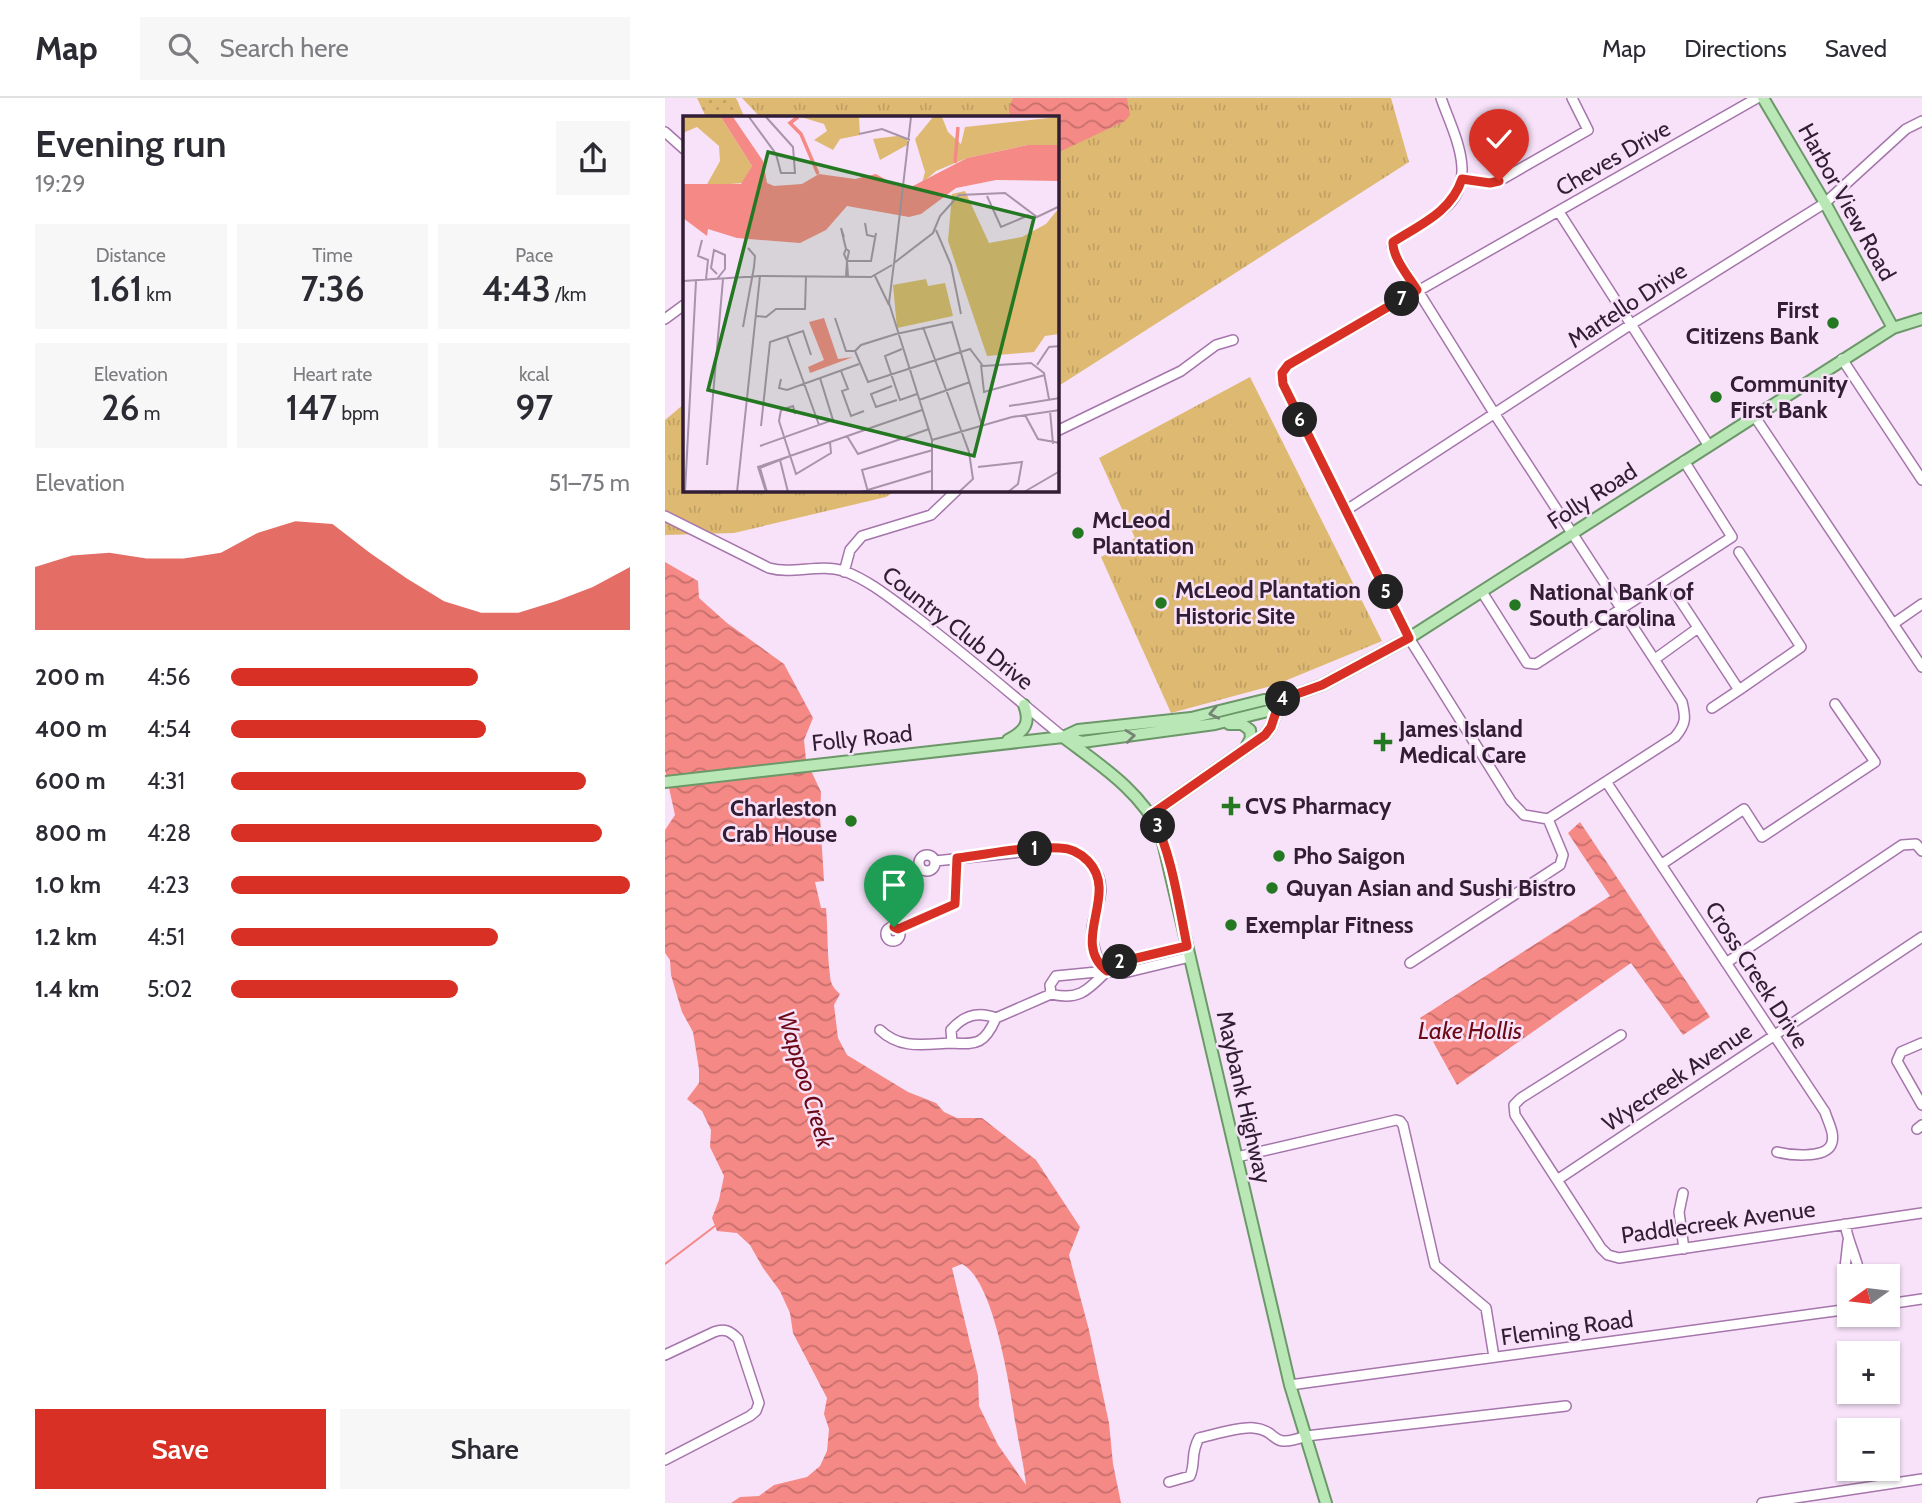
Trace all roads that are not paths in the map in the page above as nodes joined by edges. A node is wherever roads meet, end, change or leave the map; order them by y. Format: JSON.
{"nodes":[{"id":1,"x":1441,"y":98,"type":"edge"},
{"id":2,"x":1572,"y":98,"type":"edge"},
{"id":3,"x":1757,"y":98,"type":"edge"},
{"id":4,"x":1763,"y":98,"type":"edge"},
{"id":5,"x":1922,"y":121,"type":"edge"},
{"id":6,"x":665,"y":132,"type":"edge"},
{"id":7,"x":683,"y":148,"type":"edge"},
{"id":8,"x":1462,"y":179,"type":"junction"},
{"id":9,"x":1825,"y":203,"type":"junction"},
{"id":10,"x":1559,"y":212,"type":"junction"},
{"id":11,"x":1417,"y":290,"type":"junction"},
{"id":12,"x":683,"y":306,"type":"edge"},
{"id":13,"x":665,"y":319,"type":"edge"},
{"id":14,"x":1922,"y":320,"type":"edge"},
{"id":15,"x":1630,"y":325,"type":"junction"},
{"id":16,"x":1893,"y":328,"type":"junction"},
{"id":17,"x":1233,"y":340,"type":"dead end"},
{"id":18,"x":1842,"y":359,"type":"junction"},
{"id":19,"x":1495,"y":413,"type":"junction"},
{"id":20,"x":1755,"y":417,"type":"junction"},
{"id":21,"x":1059,"y":429,"type":"edge"},
{"id":22,"x":1709,"y":446,"type":"junction"},
{"id":23,"x":1684,"y":461,"type":"junction"},
{"id":24,"x":1922,"y":480,"type":"edge"},
{"id":25,"x":955,"y":492,"type":"edge"},
{"id":26,"x":1345,"y":510,"type":"junction"},
{"id":27,"x":665,"y":516,"type":"edge"},
{"id":28,"x":1574,"y":533,"type":"junction"},
{"id":29,"x":1739,"y":552,"type":"dead end"},
{"id":30,"x":844,"y":572,"type":"junction"},
{"id":31,"x":1482,"y":592,"type":"junction"},
{"id":32,"x":1676,"y":594,"type":"dead end"},
{"id":33,"x":1922,"y":604,"type":"edge"},
{"id":34,"x":1623,"y":608,"type":"junction"},
{"id":35,"x":1893,"y":624,"type":"junction"},
{"id":36,"x":1698,"y":628,"type":"junction"},
{"id":37,"x":1409,"y":638,"type":"junction"},
{"id":38,"x":1655,"y":659,"type":"junction"},
{"id":39,"x":1922,"y":667,"type":"edge"},
{"id":40,"x":1739,"y":690,"type":"junction"},
{"id":41,"x":1280,"y":700,"type":"junction"},
{"id":42,"x":1835,"y":704,"type":"dead end"},
{"id":43,"x":1024,"y":705,"type":"junction"},
{"id":44,"x":1712,"y":708,"type":"dead end"},
{"id":45,"x":1215,"y":724,"type":"junction"},
{"id":46,"x":1063,"y":737,"type":"junction"},
{"id":47,"x":999,"y":744,"type":"junction"},
{"id":48,"x":1244,"y":751,"type":"junction"},
{"id":49,"x":665,"y":782,"type":"edge"},
{"id":50,"x":1607,"y":783,"type":"junction"},
{"id":51,"x":1152,"y":814,"type":"junction"},
{"id":52,"x":1548,"y":819,"type":"junction"},
{"id":53,"x":1922,"y":851,"type":"edge"},
{"id":54,"x":957,"y":858,"type":"junction"},
{"id":55,"x":935,"y":861,"type":"dead end"},
{"id":56,"x":1662,"y":864,"type":"junction"},
{"id":57,"x":898,"y":929,"type":"dead end"},
{"id":58,"x":1922,"y":937,"type":"edge"},
{"id":59,"x":1189,"y":951,"type":"junction"},
{"id":60,"x":1411,"y":963,"type":"dead end"},
{"id":61,"x":1726,"y":963,"type":"junction"},
{"id":62,"x":1107,"y":971,"type":"junction"},
{"id":63,"x":1051,"y":994,"type":"junction"},
{"id":64,"x":996,"y":1018,"type":"junction"},
{"id":65,"x":880,"y":1030,"type":"dead end"},
{"id":66,"x":1621,"y":1035,"type":"dead end"},
{"id":67,"x":1773,"y":1036,"type":"junction"},
{"id":68,"x":952,"y":1043,"type":"junction"},
{"id":69,"x":1922,"y":1043,"type":"edge"},
{"id":70,"x":1922,"y":1105,"type":"edge"},
{"id":71,"x":1777,"y":1152,"type":"dead end"},
{"id":72,"x":1237,"y":1157,"type":"junction"},
{"id":73,"x":1557,"y":1180,"type":"junction"},
{"id":74,"x":1683,"y":1193,"type":"dead end"},
{"id":75,"x":1922,"y":1213,"type":"edge"},
{"id":76,"x":1845,"y":1224,"type":"junction"},
{"id":77,"x":1848,"y":1241,"type":"junction"},
{"id":78,"x":1684,"y":1249,"type":"junction"},
{"id":79,"x":1845,"y":1264,"type":"edge"},
{"id":80,"x":1856,"y":1264,"type":"edge"},
{"id":81,"x":1922,"y":1299,"type":"edge"},
{"id":82,"x":1901,"y":1302,"type":"edge"},
{"id":83,"x":1837,"y":1311,"type":"edge"},
{"id":84,"x":665,"y":1355,"type":"edge"},
{"id":85,"x":1494,"y":1357,"type":"junction"},
{"id":86,"x":1290,"y":1385,"type":"junction"},
{"id":87,"x":1566,"y":1406,"type":"dead end"},
{"id":88,"x":1306,"y":1436,"type":"junction"},
{"id":89,"x":665,"y":1460,"type":"edge"},
{"id":90,"x":1922,"y":1479,"type":"edge"},
{"id":91,"x":1169,"y":1482,"type":"dead end"},
{"id":92,"x":1326,"y":1503,"type":"edge"},
{"id":93,"x":1762,"y":1503,"type":"edge"}],
"edges":[{"from":1,"to":8,"type":"street"},
{"from":2,"to":8,"type":"street"},
{"from":3,"to":10,"type":"street","name":"Cheves Drive"},
{"from":4,"to":9,"type":"main road","name":"Harbor View Road"},
{"from":5,"to":9,"type":"street","name":"Martello Drive"},
{"from":6,"to":7,"type":"street"},
{"from":8,"to":11,"type":"street"},
{"from":9,"to":15,"type":"street","name":"Martello Drive"},
{"from":9,"to":16,"type":"main road","name":"Harbor View Road"},
{"from":10,"to":11,"type":"street","name":"Cheves Drive"},
{"from":10,"to":15,"type":"street"},
{"from":11,"to":19,"type":"street"},
{"from":11,"to":26,"type":"street","name":"Cheves Drive"},
{"from":12,"to":13,"type":"street"},
{"from":14,"to":16,"type":"main road","name":"Folly Road"},
{"from":15,"to":19,"type":"street","name":"Martello Drive"},
{"from":15,"to":22,"type":"street"},
{"from":16,"to":18,"type":"main road","name":"Folly Road"},
{"from":17,"to":21,"type":"street"},
{"from":18,"to":20,"type":"main road","name":"Folly Road"},
{"from":18,"to":24,"type":"street"},
{"from":19,"to":26,"type":"street","name":"Martello Drive"},
{"from":19,"to":28,"type":"street"},
{"from":20,"to":22,"type":"main road","name":"Folly Road"},
{"from":20,"to":35,"type":"street"},
{"from":22,"to":23,"type":"main road","name":"Folly Road"},
{"from":23,"to":28,"type":"main road","name":"Folly Road"},
{"from":23,"to":34,"type":"street"},
{"from":25,"to":30,"type":"street"},
{"from":26,"to":37,"type":"street"},
{"from":27,"to":30,"type":"street","name":"Country Club Drive"},
{"from":28,"to":31,"type":"main road","name":"Folly Road"},
{"from":28,"to":34,"type":"street"},
{"from":29,"to":40,"type":"street"},
{"from":30,"to":43,"type":"street","name":"Country Club Drive"},
{"from":31,"to":34,"type":"street"},
{"from":31,"to":37,"type":"main road","name":"Folly Road"},
{"from":32,"to":36,"type":"street"},
{"from":33,"to":35,"type":"street"},
{"from":34,"to":38,"type":"street"},
{"from":35,"to":39,"type":"street"},
{"from":36,"to":38,"type":"street"},
{"from":36,"to":40,"type":"street"},
{"from":37,"to":41,"type":"main road","name":"Folly Road"},
{"from":37,"to":52,"type":"street"},
{"from":38,"to":50,"type":"street"},
{"from":40,"to":44,"type":"street"},
{"from":41,"to":45,"type":"main road","name":"Folly Road"},
{"from":41,"to":46,"type":"main road","name":"Folly Road","one_way":true},
{"from":41,"to":48,"type":"main road"},
{"from":42,"to":56,"type":"street"},
{"from":43,"to":46,"type":"street","name":"Country Club Drive"},
{"from":43,"to":47,"type":"main road"},
{"from":46,"to":45,"type":"main road","name":"Folly Road","one_way":true},
{"from":45,"to":48,"type":"main road"},
{"from":46,"to":47,"type":"main road","name":"Folly Road"},
{"from":46,"to":51,"type":"main road","name":"Maybank Highway"},
{"from":47,"to":49,"type":"main road","name":"Folly Road"},
{"from":48,"to":51,"type":"main road"},
{"from":50,"to":52,"type":"street"},
{"from":50,"to":56,"type":"street","name":"Cross Creek Drive"},
{"from":51,"to":59,"type":"main road","name":"Maybank Highway"},
{"from":52,"to":60,"type":"street"},
{"from":53,"to":61,"type":"street"},
{"from":54,"to":55,"type":"street"},
{"from":54,"to":57,"type":"street"},
{"from":54,"to":62,"type":"street"},
{"from":56,"to":61,"type":"street","name":"Cross Creek Drive"},
{"from":58,"to":67,"type":"street","name":"Wyecreek Avenue"},
{"from":59,"to":62,"type":"street"},
{"from":59,"to":72,"type":"main road","name":"Maybank Highway"},
{"from":61,"to":67,"type":"street","name":"Cross Creek Drive"},
{"from":62,"to":63,"type":"street"},
{"from":62,"to":63,"type":"street"},
{"from":63,"to":64,"type":"street"},
{"from":64,"to":68,"type":"street"},
{"from":64,"to":68,"type":"street"},
{"from":65,"to":68,"type":"street"},
{"from":66,"to":73,"type":"street"},
{"from":67,"to":71,"type":"street","name":"Cross Creek Drive"},
{"from":67,"to":73,"type":"street","name":"Wyecreek Avenue"},
{"from":69,"to":70,"type":"street"},
{"from":72,"to":85,"type":"street"},
{"from":72,"to":86,"type":"main road","name":"Maybank Highway"},
{"from":73,"to":78,"type":"street","name":"Paddlecreek Avenue"},
{"from":74,"to":78,"type":"street"},
{"from":75,"to":76,"type":"street","name":"Paddlecreek Avenue"},
{"from":76,"to":77,"type":"street"},
{"from":76,"to":78,"type":"street","name":"Paddlecreek Avenue"},
{"from":77,"to":79,"type":"street"},
{"from":77,"to":80,"type":"street"},
{"from":81,"to":82,"type":"street"},
{"from":83,"to":85,"type":"street","name":"Fleming Road"},
{"from":84,"to":89,"type":"street"},
{"from":85,"to":86,"type":"street","name":"Fleming Road"},
{"from":86,"to":88,"type":"main road","name":"Maybank Highway"},
{"from":87,"to":88,"type":"street"},
{"from":88,"to":91,"type":"street"},
{"from":88,"to":92,"type":"main road","name":"Maybank Highway"},
{"from":90,"to":93,"type":"street"}]}
